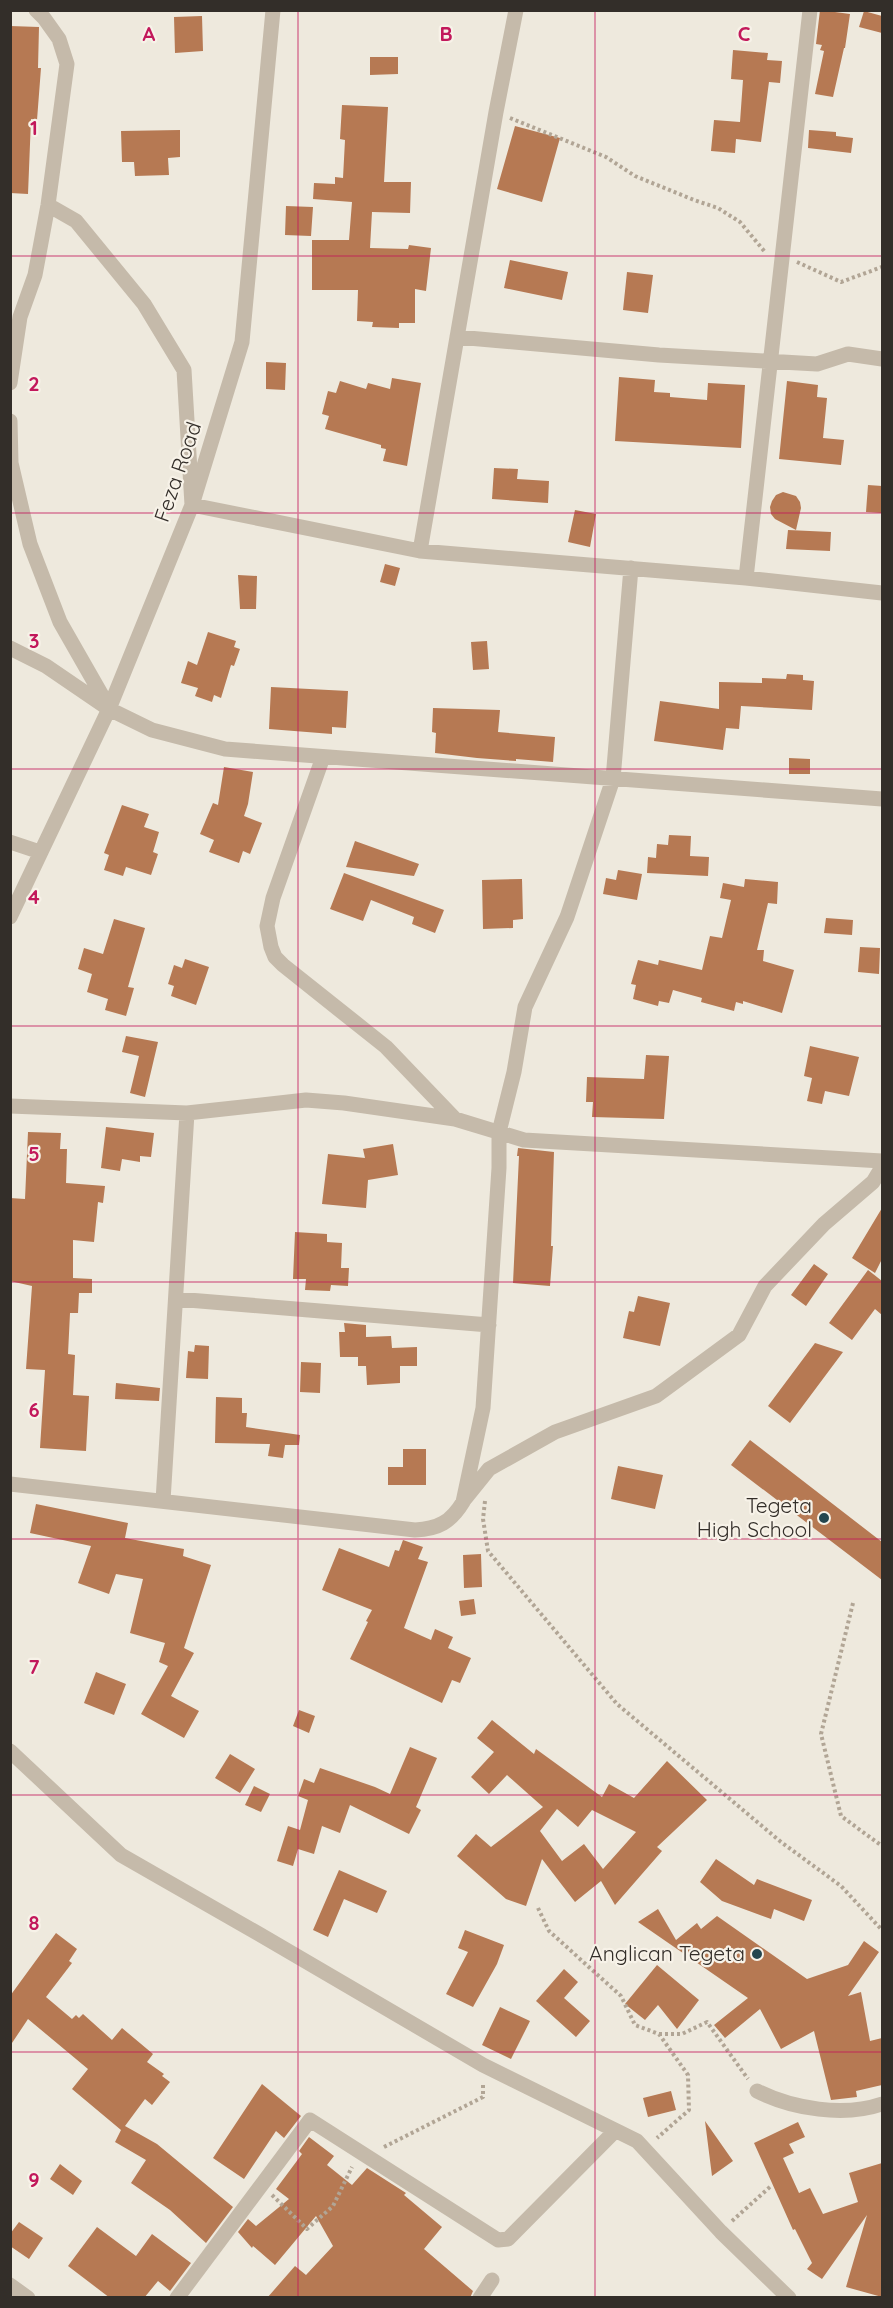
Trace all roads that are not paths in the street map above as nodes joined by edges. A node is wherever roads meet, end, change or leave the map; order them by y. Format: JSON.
{"nodes":[{"id":1,"x":36,"y":10,"type":"edge"},
{"id":2,"x":273,"y":10,"type":"edge"},
{"id":3,"x":516,"y":10,"type":"edge"},
{"id":4,"x":810,"y":10,"type":"edge"},
{"id":5,"x":48,"y":204,"type":"junction"},
{"id":6,"x":458,"y":338,"type":"junction"},
{"id":7,"x":882,"y":359,"type":"edge"},
{"id":8,"x":770,"y":361,"type":"junction"},
{"id":9,"x":10,"y":383,"type":"edge"},
{"id":10,"x":10,"y":421,"type":"edge"},
{"id":11,"x":192,"y":505,"type":"junction"},
{"id":12,"x":420,"y":551,"type":"junction"},
{"id":13,"x":631,"y":568,"type":"junction"},
{"id":14,"x":746,"y":578,"type":"junction"},
{"id":15,"x":882,"y":593,"type":"edge"},
{"id":16,"x":10,"y":648,"type":"edge"},
{"id":17,"x":109,"y":709,"type":"junction"},
{"id":18,"x":322,"y":757,"type":"junction"},
{"id":19,"x":613,"y":779,"type":"junction"},
{"id":20,"x":882,"y":799,"type":"edge"},
{"id":21,"x":10,"y":842,"type":"edge"},
{"id":22,"x":40,"y":852,"type":"junction"},
{"id":23,"x":10,"y":917,"type":"edge"},
{"id":24,"x":10,"y":1106,"type":"edge"},
{"id":25,"x":187,"y":1113,"type":"junction"},
{"id":26,"x":455,"y":1119,"type":"junction"},
{"id":27,"x":499,"y":1132,"type":"junction"},
{"id":28,"x":882,"y":1161,"type":"edge"},
{"id":29,"x":882,"y":1167,"type":"edge"},
{"id":30,"x":176,"y":1299,"type":"junction"},
{"id":31,"x":489,"y":1325,"type":"junction"},
{"id":32,"x":10,"y":1484,"type":"edge"},
{"id":33,"x":163,"y":1502,"type":"junction"},
{"id":34,"x":463,"y":1502,"type":"junction"},
{"id":35,"x":10,"y":1751,"type":"edge"},
{"id":36,"x":757,"y":2091,"type":"road end"},
{"id":37,"x":882,"y":2104,"type":"edge"},
{"id":38,"x":615,"y":2131,"type":"junction"},
{"id":39,"x":492,"y":2280,"type":"dead end"},
{"id":40,"x":10,"y":2285,"type":"edge"},
{"id":41,"x":28,"y":2298,"type":"edge"},
{"id":42,"x":177,"y":2298,"type":"edge"},
{"id":43,"x":480,"y":2298,"type":"edge"},
{"id":44,"x":789,"y":2298,"type":"edge"}],
"edges":[{"from":1,"to":5,"type":"street"},
{"from":2,"to":11,"type":"street","name":"Feza Road"},
{"from":3,"to":6,"type":"street"},
{"from":4,"to":8,"type":"street"},
{"from":5,"to":9,"type":"street"},
{"from":5,"to":11,"type":"street"},
{"from":6,"to":8,"type":"street"},
{"from":6,"to":12,"type":"street"},
{"from":7,"to":8,"type":"street"},
{"from":8,"to":14,"type":"street"},
{"from":10,"to":17,"type":"street"},
{"from":11,"to":12,"type":"street"},
{"from":11,"to":17,"type":"street","name":"Feza Road"},
{"from":12,"to":13,"type":"street"},
{"from":13,"to":14,"type":"street"},
{"from":13,"to":19,"type":"street"},
{"from":14,"to":15,"type":"street"},
{"from":16,"to":17,"type":"street"},
{"from":17,"to":18,"type":"street"},
{"from":17,"to":22,"type":"street","name":"Feza Road"},
{"from":18,"to":19,"type":"street"},
{"from":18,"to":26,"type":"street"},
{"from":19,"to":20,"type":"street"},
{"from":19,"to":27,"type":"street"},
{"from":21,"to":22,"type":"street"},
{"from":22,"to":23,"type":"street","name":"Feza Road"},
{"from":24,"to":25,"type":"street"},
{"from":25,"to":26,"type":"street"},
{"from":25,"to":30,"type":"street"},
{"from":26,"to":27,"type":"street"},
{"from":27,"to":28,"type":"street"},
{"from":27,"to":31,"type":"street"},
{"from":29,"to":34,"type":"street"},
{"from":30,"to":31,"type":"street"},
{"from":30,"to":33,"type":"street"},
{"from":31,"to":34,"type":"street"},
{"from":32,"to":33,"type":"street"},
{"from":33,"to":34,"type":"street"},
{"from":35,"to":38,"type":"street"},
{"from":36,"to":37,"type":"street"},
{"from":38,"to":42,"type":"street"},
{"from":38,"to":44,"type":"street"},
{"from":39,"to":43,"type":"street"},
{"from":40,"to":41,"type":"street"}]}
